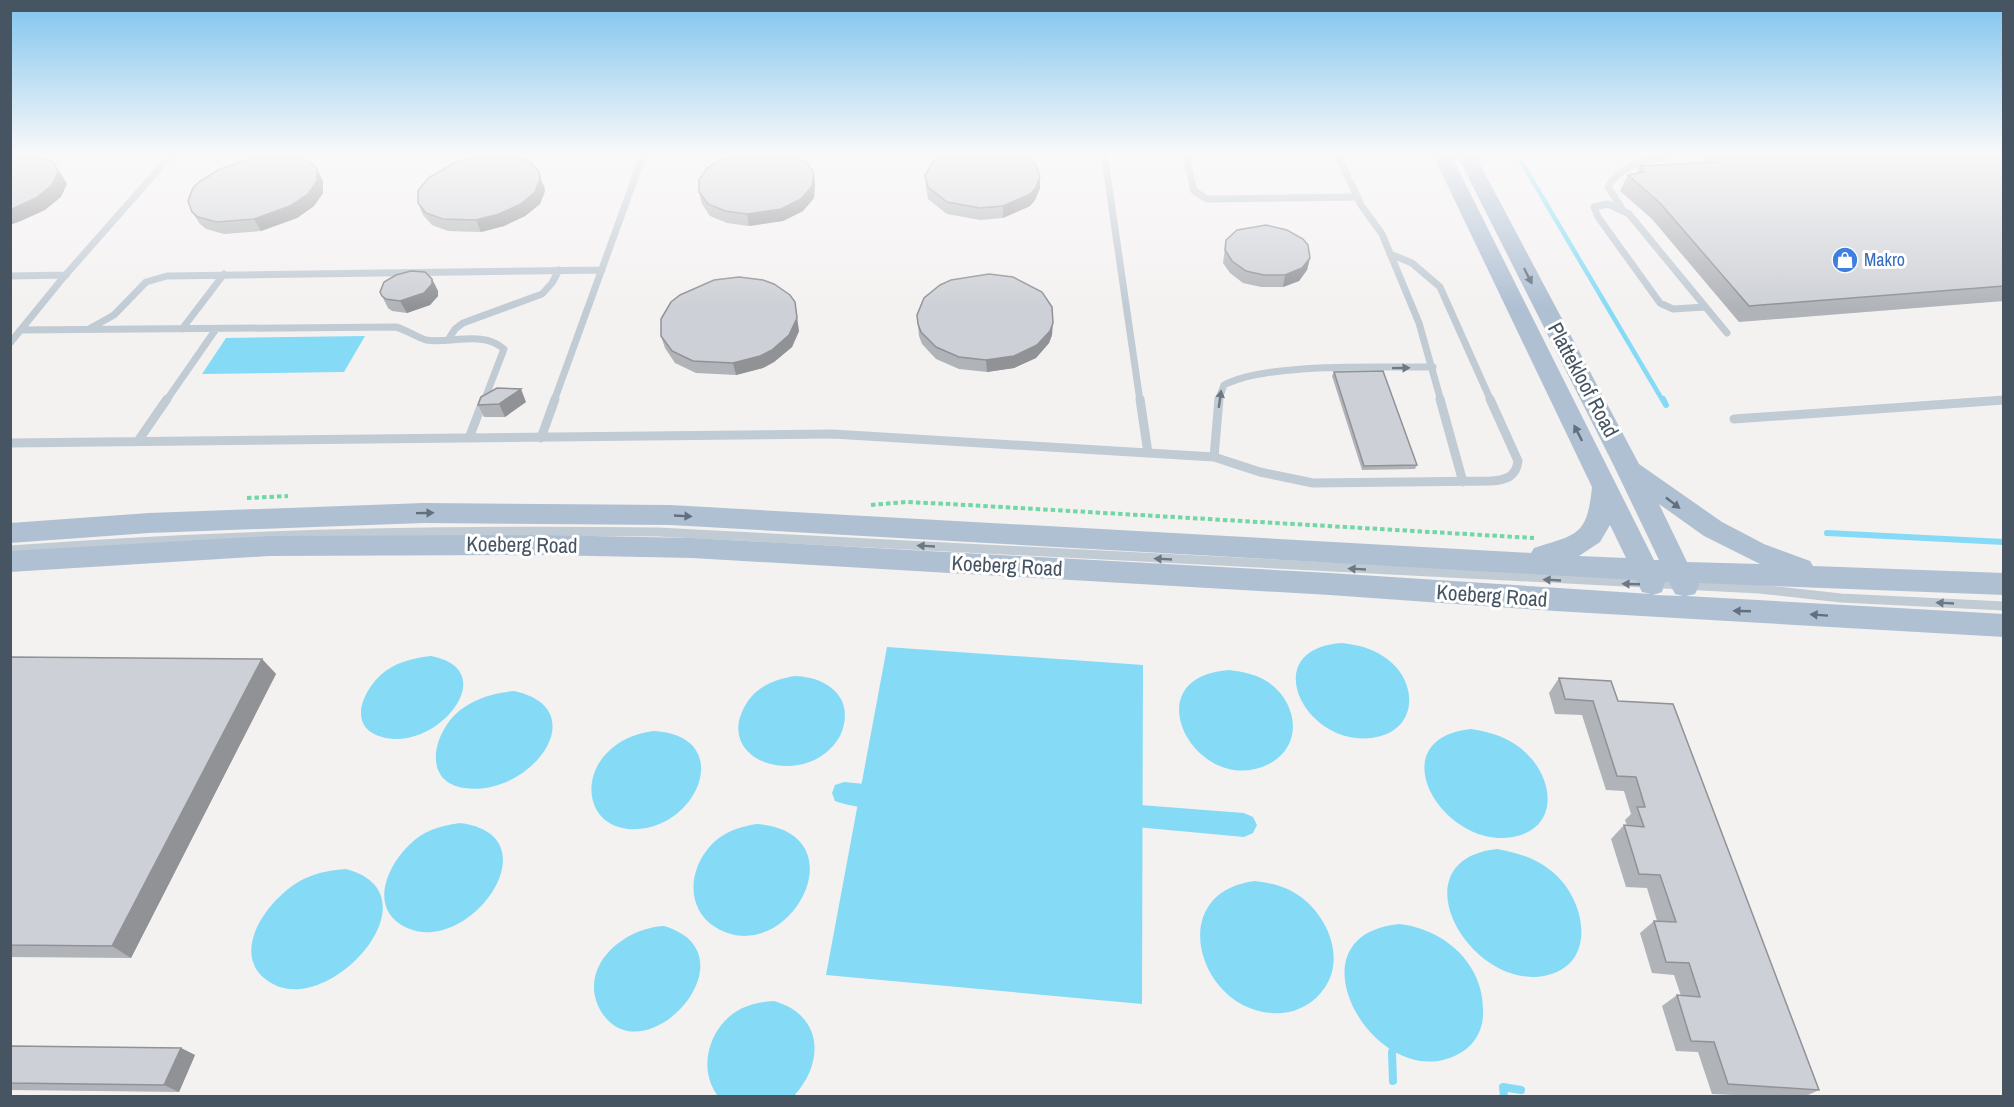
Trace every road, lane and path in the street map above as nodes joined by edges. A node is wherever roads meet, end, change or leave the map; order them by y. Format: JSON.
{"nodes":[{"id":1,"x":128,"y":205,"type":"edge"},
{"id":2,"x":625,"y":205,"type":"edge"},
{"id":3,"x":1112,"y":205,"type":"edge"},
{"id":4,"x":1362,"y":205,"type":"edge"},
{"id":5,"x":1466,"y":205,"type":"edge"},
{"id":6,"x":1492,"y":205,"type":"edge"},
{"id":7,"x":1599,"y":205,"type":"edge"},
{"id":8,"x":1608,"y":205,"type":"edge"},
{"id":9,"x":1619,"y":205,"type":"edge"},
{"id":10,"x":1622,"y":209,"type":"junction"},
{"id":11,"x":1390,"y":254,"type":"junction"},
{"id":12,"x":559,"y":270,"type":"junction"},
{"id":13,"x":602,"y":270,"type":"junction"},
{"id":14,"x":224,"y":274,"type":"junction"},
{"id":15,"x":66,"y":275,"type":"junction"},
{"id":16,"x":10,"y":276,"type":"edge"},
{"id":17,"x":1705,"y":307,"type":"junction"},
{"id":18,"x":182,"y":329,"type":"junction"},
{"id":19,"x":216,"y":329,"type":"junction"},
{"id":20,"x":21,"y":330,"type":"junction"},
{"id":21,"x":87,"y":330,"type":"junction"},
{"id":22,"x":1727,"y":333,"type":"dead end"},
{"id":23,"x":448,"y":340,"type":"junction"},
{"id":24,"x":10,"y":343,"type":"edge"},
{"id":25,"x":1433,"y":367,"type":"junction"},
{"id":26,"x":2004,"y":400,"type":"edge"},
{"id":27,"x":1734,"y":419,"type":"dead end"},
{"id":28,"x":469,"y":438,"type":"junction"},
{"id":29,"x":541,"y":438,"type":"junction"},
{"id":30,"x":138,"y":441,"type":"junction"},
{"id":31,"x":10,"y":443,"type":"edge"},
{"id":32,"x":1148,"y":453,"type":"junction"},
{"id":33,"x":1214,"y":457,"type":"junction"},
{"id":34,"x":1627,"y":466,"type":"junction"},
{"id":35,"x":1463,"y":482,"type":"junction"},
{"id":36,"x":1605,"y":485,"type":"junction"},
{"id":37,"x":10,"y":533,"type":"edge"},
{"id":38,"x":10,"y":550,"type":"edge"},
{"id":39,"x":1500,"y":560,"type":"junction"},
{"id":40,"x":10,"y":562,"type":"edge"},
{"id":41,"x":1831,"y":577,"type":"junction"},
{"id":42,"x":2004,"y":584,"type":"edge"},
{"id":43,"x":1653,"y":587,"type":"junction"},
{"id":44,"x":1686,"y":589,"type":"junction"},
{"id":45,"x":2004,"y":606,"type":"edge"},
{"id":46,"x":2004,"y":626,"type":"edge"}],
"edges":[{"from":1,"to":15,"type":"lane"},
{"from":2,"to":13,"type":"lane"},
{"from":3,"to":32,"type":"lane"},
{"from":4,"to":11,"type":"lane"},
{"from":36,"to":5,"type":"main road","name":"Plattekloof Road","one_way":true},
{"from":6,"to":34,"type":"main road","name":"Plattekloof Road","one_way":true},
{"from":7,"to":17,"type":"lane"},
{"from":8,"to":10,"type":"lane"},
{"from":9,"to":10,"type":"lane"},
{"from":10,"to":17,"type":"lane"},
{"from":11,"to":25,"type":"lane"},
{"from":11,"to":35,"type":"lane"},
{"from":12,"to":13,"type":"lane"},
{"from":12,"to":14,"type":"lane"},
{"from":12,"to":23,"type":"lane"},
{"from":13,"to":29,"type":"lane"},
{"from":14,"to":18,"type":"lane"},
{"from":14,"to":21,"type":"lane"},
{"from":15,"to":16,"type":"lane"},
{"from":15,"to":20,"type":"lane"},
{"from":17,"to":22,"type":"lane"},
{"from":18,"to":19,"type":"lane"},
{"from":18,"to":21,"type":"lane"},
{"from":19,"to":23,"type":"lane"},
{"from":19,"to":30,"type":"lane"},
{"from":20,"to":21,"type":"lane"},
{"from":20,"to":24,"type":"lane"},
{"from":23,"to":28,"type":"lane"},
{"from":33,"to":25,"type":"lane","one_way":true},
{"from":25,"to":35,"type":"lane"},
{"from":26,"to":27,"type":"lane"},
{"from":28,"to":29,"type":"lane"},
{"from":28,"to":30,"type":"lane"},
{"from":29,"to":32,"type":"lane"},
{"from":30,"to":31,"type":"lane"},
{"from":32,"to":33,"type":"lane"},
{"from":33,"to":35,"type":"lane"},
{"from":34,"to":41,"type":"main road","one_way":true},
{"from":34,"to":44,"type":"main road","name":"Plattekloof Road"},
{"from":36,"to":39,"type":"main road"},
{"from":36,"to":43,"type":"main road","name":"Plattekloof Road"},
{"from":37,"to":39,"type":"main road","name":"Koeberg Road","one_way":true},
{"from":43,"to":38,"type":"lane","one_way":true},
{"from":39,"to":43,"type":"main road","name":"Koeberg Road"},
{"from":40,"to":43,"type":"main road","name":"Koeberg Road"},
{"from":41,"to":42,"type":"main road","name":"Koeberg Road"},
{"from":41,"to":44,"type":"main road","name":"Koeberg Road"},
{"from":43,"to":44,"type":"main road","name":"Koeberg Road"},
{"from":43,"to":44,"type":"main road","name":"Koeberg Road"},
{"from":45,"to":44,"type":"lane","one_way":true},
{"from":46,"to":44,"type":"main road","name":"Koeberg Road","one_way":true}]}
